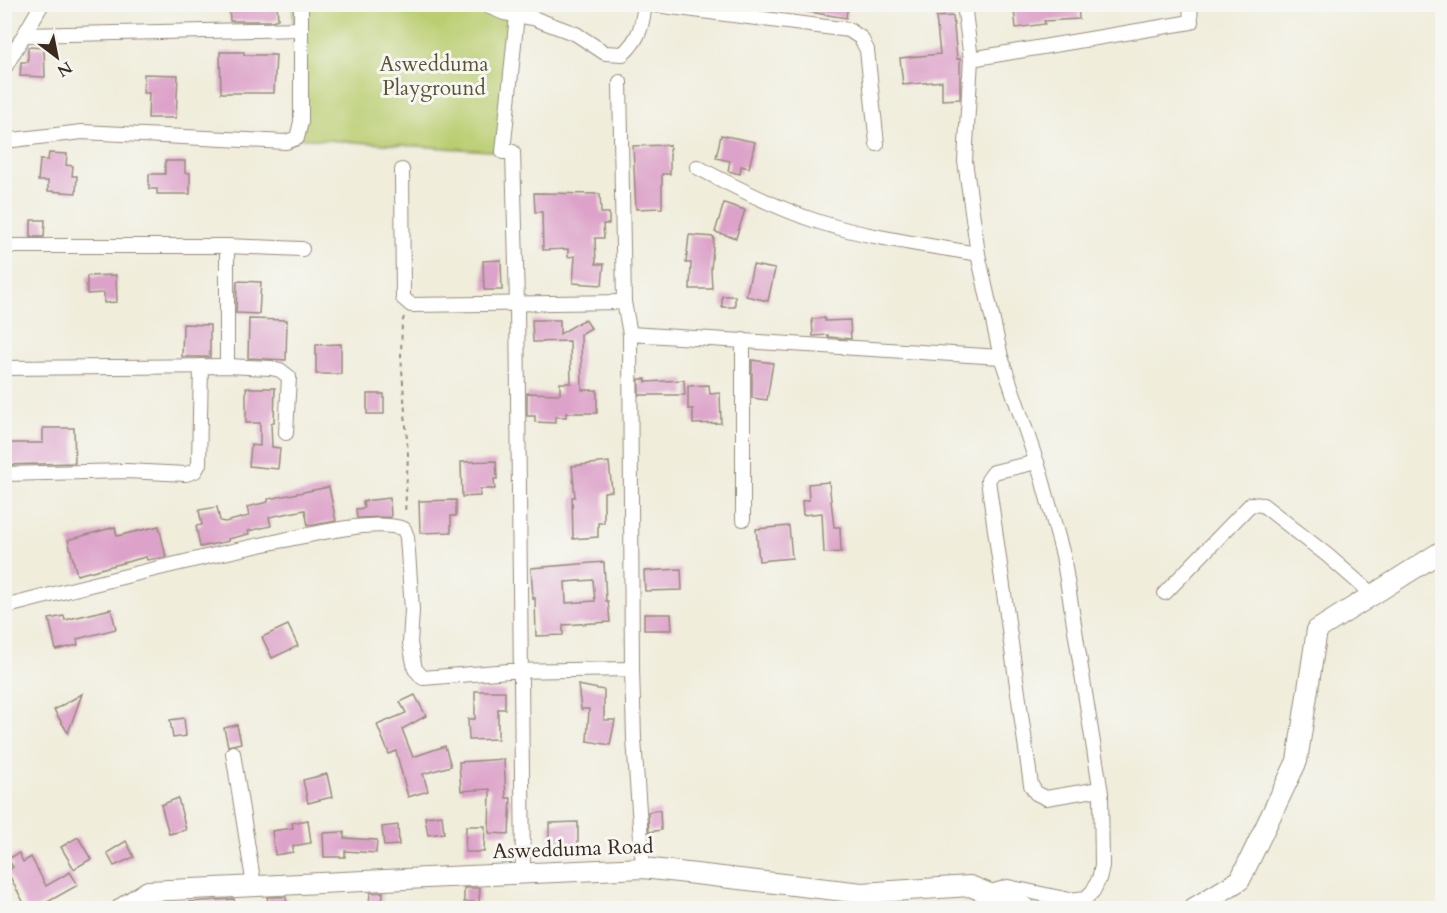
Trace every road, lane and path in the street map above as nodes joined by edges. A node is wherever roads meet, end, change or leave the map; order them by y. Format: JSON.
{"nodes":[{"id":1,"x":301,"y":4,"type":"edge"},
{"id":2,"x":483,"y":4,"type":"edge"},
{"id":3,"x":646,"y":4,"type":"edge"},
{"id":4,"x":964,"y":4,"type":"edge"},
{"id":5,"x":1190,"y":4,"type":"edge"},
{"id":6,"x":41,"y":5,"type":"edge"},
{"id":7,"x":517,"y":15,"type":"junction"},
{"id":8,"x":301,"y":29,"type":"junction"},
{"id":9,"x":24,"y":35,"type":"junction"},
{"id":10,"x":971,"y":59,"type":"junction"},
{"id":11,"x":4,"y":69,"type":"edge"},
{"id":12,"x":620,"y":82,"type":"dead end"},
{"id":13,"x":4,"y":141,"type":"edge"},
{"id":14,"x":877,"y":144,"type":"dead end"},
{"id":15,"x":697,"y":167,"type":"dead end"},
{"id":16,"x":402,"y":170,"type":"dead end"},
{"id":17,"x":4,"y":246,"type":"edge"},
{"id":18,"x":227,"y":246,"type":"junction"},
{"id":19,"x":302,"y":249,"type":"dead end"},
{"id":20,"x":978,"y":254,"type":"junction"},
{"id":21,"x":624,"y":302,"type":"junction"},
{"id":22,"x":408,"y":303,"type":"junction"},
{"id":23,"x":517,"y":303,"type":"junction"},
{"id":24,"x":630,"y":334,"type":"junction"},
{"id":25,"x":743,"y":340,"type":"junction"},
{"id":26,"x":1001,"y":357,"type":"junction"},
{"id":27,"x":201,"y":366,"type":"junction"},
{"id":28,"x":227,"y":366,"type":"junction"},
{"id":29,"x":4,"y":368,"type":"edge"},
{"id":30,"x":286,"y":432,"type":"dead end"},
{"id":31,"x":1037,"y":462,"type":"junction"},
{"id":32,"x":4,"y":474,"type":"edge"},
{"id":33,"x":743,"y":519,"type":"dead end"},
{"id":34,"x":405,"y":529,"type":"junction"},
{"id":35,"x":1443,"y":550,"type":"edge"},
{"id":36,"x":1165,"y":593,"type":"dead end"},
{"id":37,"x":1373,"y":595,"type":"junction"},
{"id":38,"x":4,"y":607,"type":"edge"},
{"id":39,"x":632,"y":669,"type":"junction"},
{"id":40,"x":522,"y":671,"type":"junction"},
{"id":41,"x":233,"y":753,"type":"dead end"},
{"id":42,"x":1100,"y":789,"type":"junction"},
{"id":43,"x":524,"y":868,"type":"dead end"},
{"id":44,"x":643,"y":868,"type":"junction"},
{"id":45,"x":254,"y":886,"type":"junction"},
{"id":46,"x":988,"y":893,"type":"junction"},
{"id":47,"x":122,"y":909,"type":"edge"},
{"id":48,"x":1025,"y":909,"type":"edge"},
{"id":49,"x":1194,"y":909,"type":"edge"}],
"edges":[{"from":1,"to":8,"type":"street"},
{"from":2,"to":7,"type":"street"},
{"from":3,"to":7,"type":"street"},
{"from":3,"to":14,"type":"street"},
{"from":4,"to":10,"type":"street"},
{"from":5,"to":10,"type":"street"},
{"from":6,"to":9,"type":"street"},
{"from":7,"to":23,"type":"street"},
{"from":8,"to":9,"type":"street"},
{"from":8,"to":13,"type":"street"},
{"from":9,"to":11,"type":"street"},
{"from":10,"to":20,"type":"street"},
{"from":12,"to":21,"type":"street"},
{"from":15,"to":20,"type":"street"},
{"from":16,"to":22,"type":"street"},
{"from":17,"to":18,"type":"street"},
{"from":18,"to":19,"type":"street"},
{"from":18,"to":28,"type":"street"},
{"from":20,"to":26,"type":"street"},
{"from":21,"to":23,"type":"street"},
{"from":21,"to":24,"type":"street"},
{"from":22,"to":23,"type":"street"},
{"from":22,"to":34,"type":"path"},
{"from":23,"to":40,"type":"street"},
{"from":24,"to":25,"type":"street"},
{"from":24,"to":39,"type":"street"},
{"from":25,"to":26,"type":"street"},
{"from":25,"to":33,"type":"street"},
{"from":26,"to":31,"type":"street"},
{"from":27,"to":28,"type":"street"},
{"from":27,"to":29,"type":"street"},
{"from":27,"to":32,"type":"street"},
{"from":28,"to":30,"type":"street"},
{"from":31,"to":42,"type":"street"},
{"from":31,"to":42,"type":"street"},
{"from":34,"to":38,"type":"street"},
{"from":34,"to":40,"type":"street"},
{"from":35,"to":37,"type":"street"},
{"from":36,"to":37,"type":"street"},
{"from":37,"to":49,"type":"street"},
{"from":39,"to":40,"type":"street"},
{"from":39,"to":44,"type":"street"},
{"from":40,"to":43,"type":"street"},
{"from":41,"to":45,"type":"street"},
{"from":42,"to":46,"type":"street"},
{"from":44,"to":45,"type":"street","name":"Aswedduma Road"},
{"from":44,"to":46,"type":"street","name":"Aswedduma Road"},
{"from":45,"to":47,"type":"street","name":"Aswedduma Road"},
{"from":46,"to":48,"type":"street","name":"Aswedduma Road"}]}
